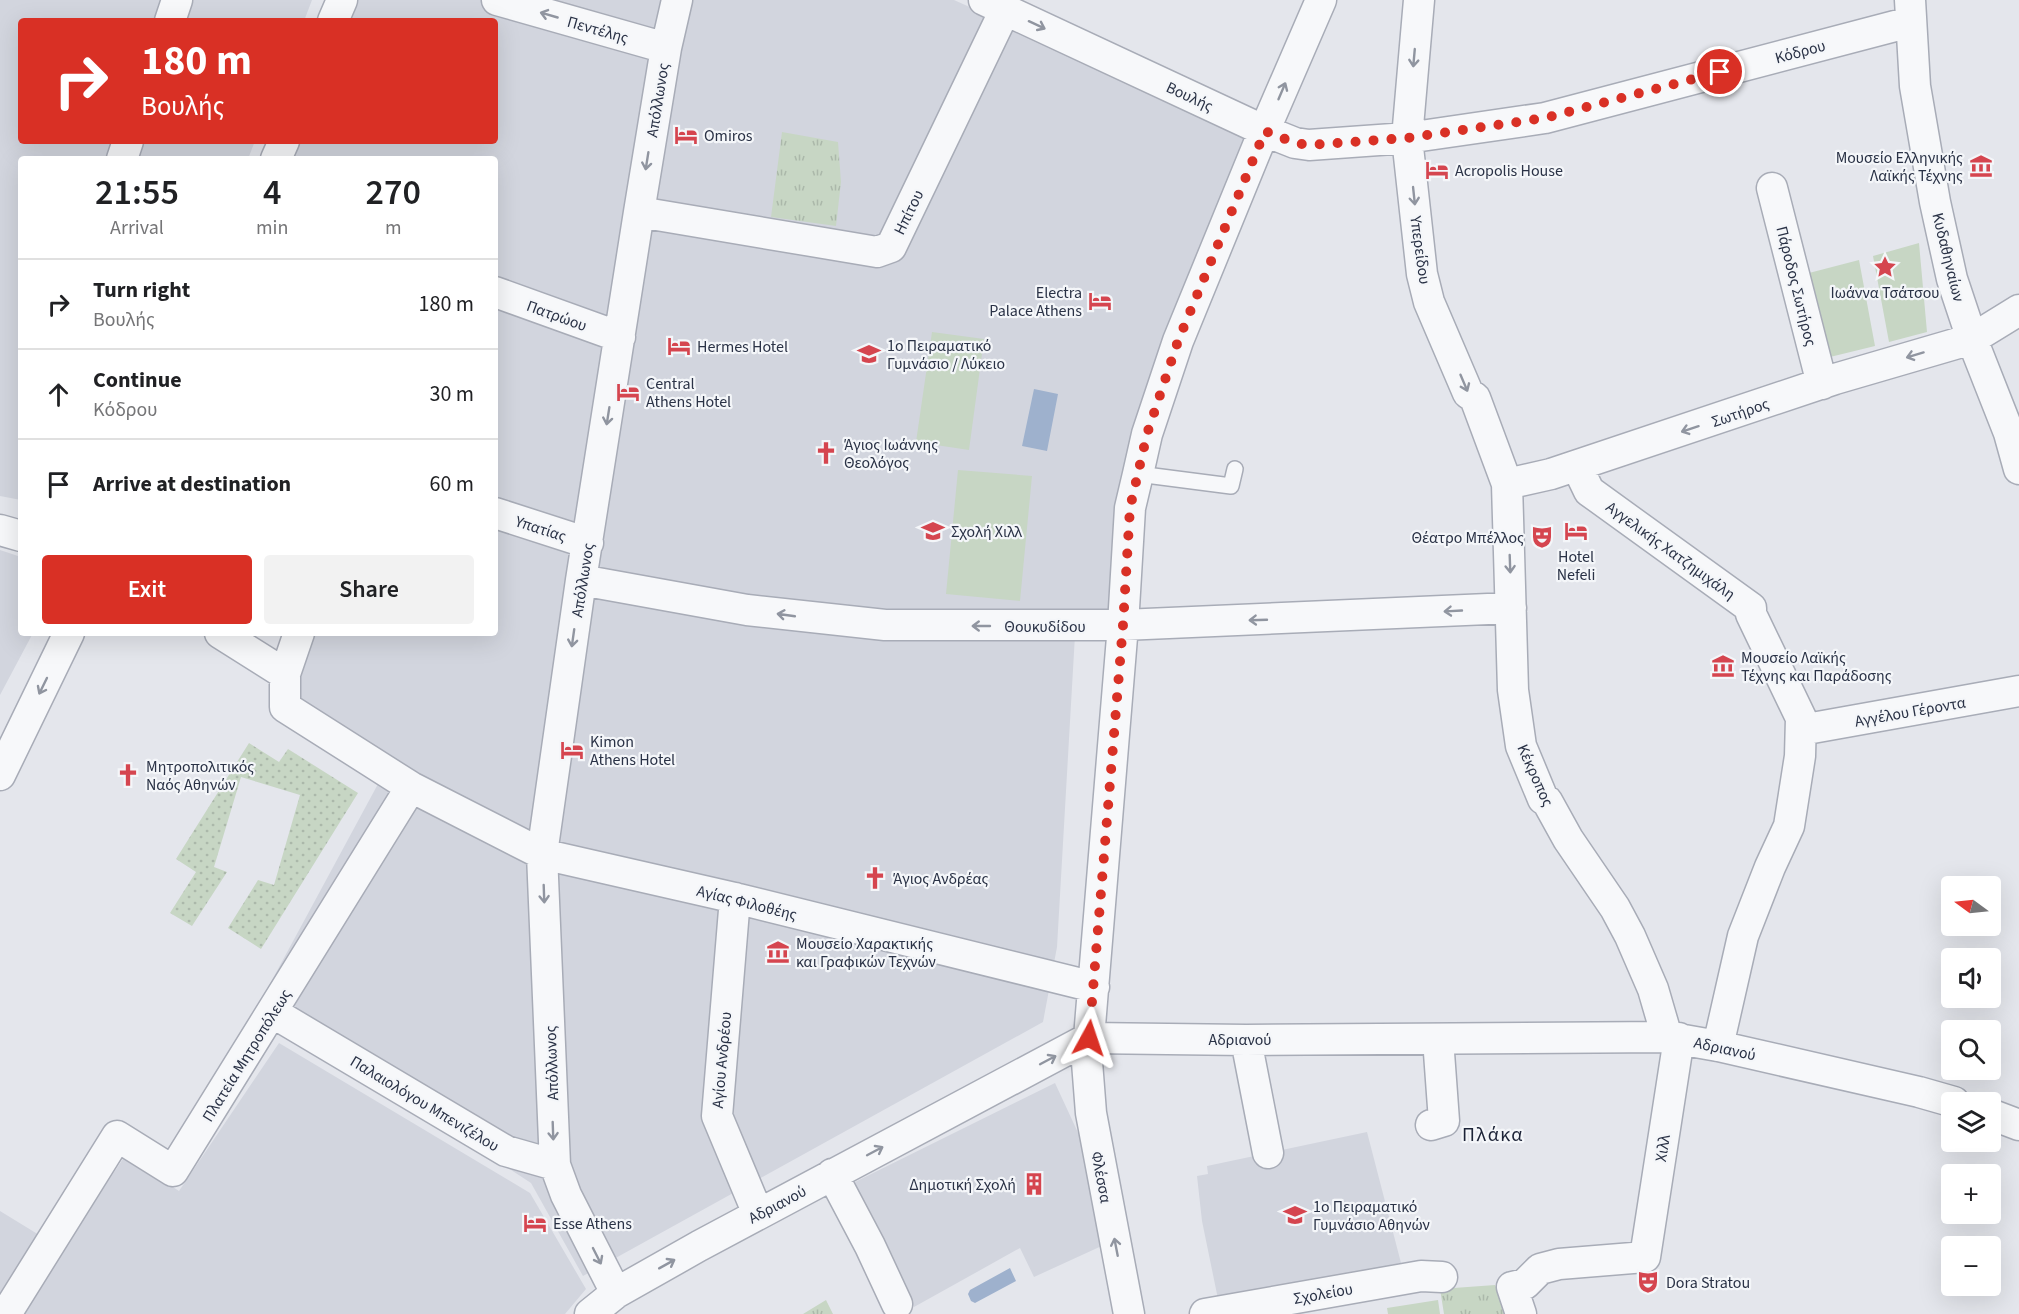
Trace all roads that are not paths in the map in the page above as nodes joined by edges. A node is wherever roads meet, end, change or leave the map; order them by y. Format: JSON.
{"nodes":[{"id":1,"x":177,"y":0,"type":"edge"},
{"id":2,"x":342,"y":0,"type":"edge"},
{"id":3,"x":496,"y":0,"type":"edge"},
{"id":4,"x":677,"y":0,"type":"edge"},
{"id":5,"x":1321,"y":0,"type":"edge"},
{"id":6,"x":1419,"y":0,"type":"edge"},
{"id":7,"x":995,"y":5,"type":"edge"},
{"id":8,"x":1910,"y":12,"type":"edge"},
{"id":9,"x":171,"y":18,"type":"edge"},
{"id":10,"x":334,"y":18,"type":"edge"},
{"id":11,"x":666,"y":48,"type":"junction"},
{"id":12,"x":1265,"y":131,"type":"junction"},
{"id":13,"x":1407,"y":138,"type":"junction"},
{"id":14,"x":1772,"y":188,"type":"dead end"},
{"id":15,"x":639,"y":212,"type":"junction"},
{"id":16,"x":498,"y":293,"type":"edge"},
{"id":17,"x":2019,"y":309,"type":"edge"},
{"id":18,"x":620,"y":337,"type":"junction"},
{"id":19,"x":1972,"y":339,"type":"junction"},
{"id":20,"x":1822,"y":384,"type":"junction"},
{"id":21,"x":2014,"y":432,"type":"edge"},
{"id":22,"x":1577,"y":466,"type":"junction"},
{"id":23,"x":1235,"y":469,"type":"dead end"},
{"id":24,"x":2019,"y":469,"type":"edge"},
{"id":25,"x":1138,"y":474,"type":"junction"},
{"id":26,"x":1507,"y":484,"type":"junction"},
{"id":27,"x":498,"y":514,"type":"edge"},
{"id":28,"x":588,"y":543,"type":"junction"},
{"id":29,"x":581,"y":580,"type":"junction"},
{"id":30,"x":1511,"y":608,"type":"junction"},
{"id":31,"x":1123,"y":625,"type":"junction"},
{"id":32,"x":68,"y":636,"type":"edge"},
{"id":33,"x":225,"y":636,"type":"edge"},
{"id":34,"x":298,"y":636,"type":"edge"},
{"id":35,"x":285,"y":674,"type":"junction"},
{"id":36,"x":2019,"y":692,"type":"edge"},
{"id":37,"x":1801,"y":730,"type":"junction"},
{"id":38,"x":0,"y":775,"type":"edge"},
{"id":39,"x":411,"y":787,"type":"junction"},
{"id":40,"x":542,"y":854,"type":"junction"},
{"id":41,"x":735,"y":898,"type":"junction"},
{"id":42,"x":1094,"y":987,"type":"junction"},
{"id":43,"x":272,"y":1012,"type":"junction"},
{"id":44,"x":1089,"y":1038,"type":"junction"},
{"id":45,"x":1673,"y":1038,"type":"junction"},
{"id":46,"x":1438,"y":1039,"type":"junction"},
{"id":47,"x":1246,"y":1040,"type":"junction"},
{"id":48,"x":1718,"y":1046,"type":"junction"},
{"id":49,"x":1941,"y":1098,"type":"edge"},
{"id":50,"x":2001,"y":1118,"type":"edge"},
{"id":51,"x":1431,"y":1125,"type":"dead end"},
{"id":52,"x":2019,"y":1125,"type":"edge"},
{"id":53,"x":1268,"y":1153,"type":"dead end"},
{"id":54,"x":555,"y":1165,"type":"junction"},
{"id":55,"x":832,"y":1174,"type":"junction"},
{"id":56,"x":758,"y":1214,"type":"junction"},
{"id":57,"x":1442,"y":1277,"type":"dead end"},
{"id":58,"x":616,"y":1293,"type":"junction"},
{"id":59,"x":1516,"y":1300,"type":"edge"},
{"id":60,"x":897,"y":1304,"type":"dead end"},
{"id":61,"x":1124,"y":1311,"type":"edge"},
{"id":62,"x":13,"y":1312,"type":"edge"},
{"id":63,"x":590,"y":1314,"type":"edge"},
{"id":64,"x":1205,"y":1314,"type":"edge"}],
"edges":[{"from":1,"to":9,"type":"street"},
{"from":2,"to":10,"type":"street"},
{"from":11,"to":3,"type":"street","name":"Πεντέλης","one_way":true},
{"from":4,"to":11,"type":"street","name":"Απόλλωνος"},
{"from":12,"to":5,"type":"street","name":"Φλέσσα","one_way":true},
{"from":6,"to":13,"type":"street","name":"Υπερείδου","one_way":true},
{"from":7,"to":12,"type":"street","name":"Βουλής","one_way":true},
{"from":7,"to":15,"type":"street","name":"Ηπίτου"},
{"from":8,"to":13,"type":"street","name":"Κόδρου"},
{"from":8,"to":19,"type":"street","name":"Κυδαθηναίων"},
{"from":11,"to":15,"type":"street","name":"Απόλλωνος","one_way":true},
{"from":12,"to":13,"type":"street","name":"Βουλής"},
{"from":12,"to":25,"type":"street","name":"Φλέσσα"},
{"from":13,"to":26,"type":"street","name":"Υπερείδου","one_way":true},
{"from":14,"to":20,"type":"street","name":"Πάροδος Σωτήρος"},
{"from":15,"to":18,"type":"street","name":"Απόλλωνος"},
{"from":16,"to":18,"type":"street","name":"Πατρώου"},
{"from":17,"to":19,"type":"street","name":"Σωτήρος"},
{"from":18,"to":28,"type":"street","name":"Απόλλωνος","one_way":true},
{"from":19,"to":20,"type":"street","name":"Σωτήρος","one_way":true},
{"from":19,"to":21,"type":"street","name":"Κυδαθηναίων"},
{"from":20,"to":22,"type":"street","name":"Σωτήρος","one_way":true},
{"from":21,"to":24,"type":"street","name":"Κυδαθηναίων"},
{"from":22,"to":26,"type":"street","name":"Σωτήρος"},
{"from":22,"to":37,"type":"street","name":"Αγγελικής Χατζημιχάλη"},
{"from":23,"to":25,"type":"lane"},
{"from":25,"to":31,"type":"street","name":"Φλέσσα"},
{"from":26,"to":30,"type":"street","name":"Κέκροπος","one_way":true},
{"from":27,"to":28,"type":"street","name":"Υπατίας"},
{"from":28,"to":29,"type":"street","name":"Απόλλωνος"},
{"from":31,"to":29,"type":"street","name":"Θουκυδίδου","one_way":true},
{"from":29,"to":40,"type":"street","name":"Απόλλωνος","one_way":true},
{"from":30,"to":31,"type":"street","name":"Θουκυδίδου","one_way":true},
{"from":30,"to":45,"type":"street","name":"Κέκροπος"},
{"from":31,"to":42,"type":"street","name":"Φλέσσα"},
{"from":32,"to":38,"type":"street","one_way":true},
{"from":33,"to":35,"type":"street"},
{"from":34,"to":35,"type":"street"},
{"from":35,"to":39,"type":"street","name":"Αγίας Φιλοθέης"},
{"from":36,"to":37,"type":"street","name":"Αγγέλου Γέροντα"},
{"from":37,"to":48,"type":"street","name":"Αγγελικής Χατζημιχάλη"},
{"from":39,"to":40,"type":"street","name":"Αγίας Φιλοθέης"},
{"from":39,"to":43,"type":"street","name":"Πλατεία Μητροπόλεως"},
{"from":40,"to":41,"type":"street","name":"Αγίας Φιλοθέης"},
{"from":40,"to":54,"type":"street","name":"Απόλλωνος","one_way":true},
{"from":41,"to":42,"type":"street","name":"Αγίας Φιλοθέης"},
{"from":41,"to":56,"type":"street","name":"Αγίου Ανδρέου"},
{"from":42,"to":44,"type":"street","name":"Φλέσσα"},
{"from":43,"to":54,"type":"street","name":"Παλαιολόγου Μπενιζέλου"},
{"from":43,"to":62,"type":"street","name":"Πλατεία Μητροπόλεως"},
{"from":44,"to":47,"type":"street","name":"Αδριανού"},
{"from":55,"to":44,"type":"street","name":"Αδριανού","one_way":true},
{"from":61,"to":44,"type":"street","name":"Φλέσσα","one_way":true},
{"from":45,"to":46,"type":"street","name":"Αδριανού"},
{"from":45,"to":48,"type":"street","name":"Αδριανού"},
{"from":45,"to":59,"type":"street","name":"Χιλλ"},
{"from":46,"to":47,"type":"street","name":"Αδριανού"},
{"from":46,"to":51,"type":"street"},
{"from":47,"to":53,"type":"street"},
{"from":48,"to":49,"type":"street","name":"Αδριανού"},
{"from":50,"to":52,"type":"street"},
{"from":54,"to":58,"type":"street","one_way":true},
{"from":55,"to":56,"type":"street","name":"Αδριανού"},
{"from":55,"to":60,"type":"street"},
{"from":58,"to":56,"type":"street","name":"Αδριανού","one_way":true},
{"from":57,"to":64,"type":"street","name":"Σχολείου"},
{"from":58,"to":63,"type":"street","name":"Αδριανού"}]}
